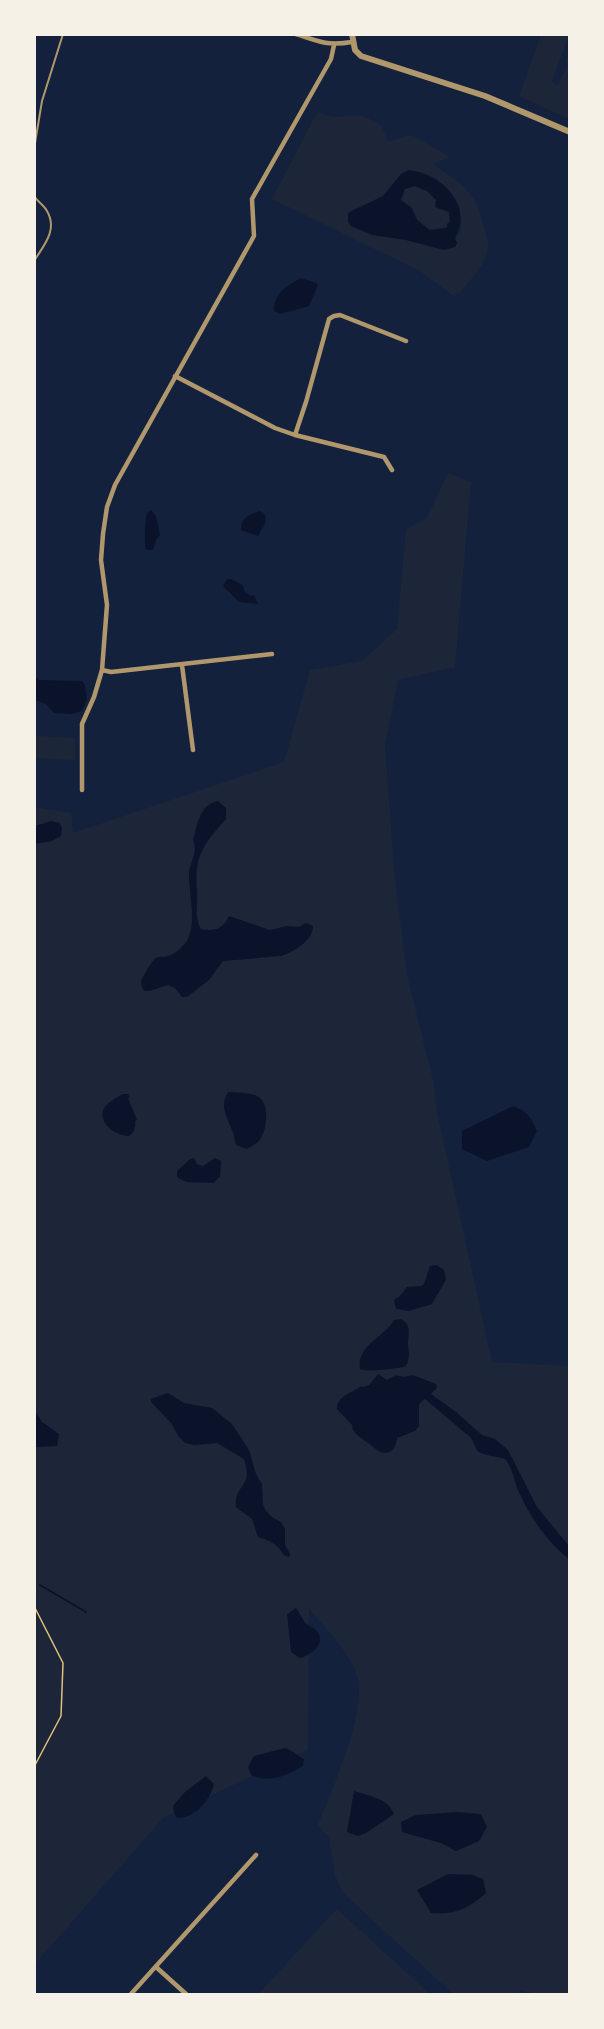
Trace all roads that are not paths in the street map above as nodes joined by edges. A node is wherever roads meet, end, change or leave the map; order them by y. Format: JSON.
{"nodes":[{"id":1,"x":63,"y":34,"type":"edge"},
{"id":2,"x":296,"y":34,"type":"edge"},
{"id":3,"x":352,"y":38,"type":"edge"},
{"id":4,"x":334,"y":45,"type":"junction"},
{"id":5,"x":570,"y":132,"type":"edge"},
{"id":6,"x":34,"y":149,"type":"edge"},
{"id":7,"x":34,"y":196,"type":"edge"},
{"id":8,"x":34,"y":261,"type":"edge"},
{"id":9,"x":406,"y":340,"type":"dead end"},
{"id":10,"x":175,"y":376,"type":"junction"},
{"id":11,"x":294,"y":435,"type":"junction"},
{"id":12,"x":392,"y":470,"type":"dead end"},
{"id":13,"x":272,"y":654,"type":"dead end"},
{"id":14,"x":182,"y":665,"type":"junction"},
{"id":15,"x":102,"y":670,"type":"junction"},
{"id":16,"x":193,"y":750,"type":"dead end"},
{"id":17,"x":82,"y":790,"type":"dead end"},
{"id":18,"x":256,"y":1855,"type":"dead end"},
{"id":19,"x":156,"y":1967,"type":"junction"},
{"id":20,"x":131,"y":1995,"type":"edge"},
{"id":21,"x":186,"y":1995,"type":"edge"}],
"edges":[{"from":1,"to":6,"type":"lane"},
{"from":2,"to":4,"type":"street"},
{"from":3,"to":4,"type":"street"},
{"from":3,"to":5,"type":"street"},
{"from":4,"to":10,"type":"street"},
{"from":7,"to":8,"type":"lane"},
{"from":9,"to":11,"type":"street"},
{"from":10,"to":11,"type":"street"},
{"from":10,"to":15,"type":"street"},
{"from":11,"to":12,"type":"street"},
{"from":13,"to":14,"type":"street"},
{"from":14,"to":15,"type":"street"},
{"from":14,"to":16,"type":"street"},
{"from":15,"to":17,"type":"street"},
{"from":18,"to":19,"type":"street"},
{"from":19,"to":20,"type":"street"},
{"from":19,"to":21,"type":"street"}]}
